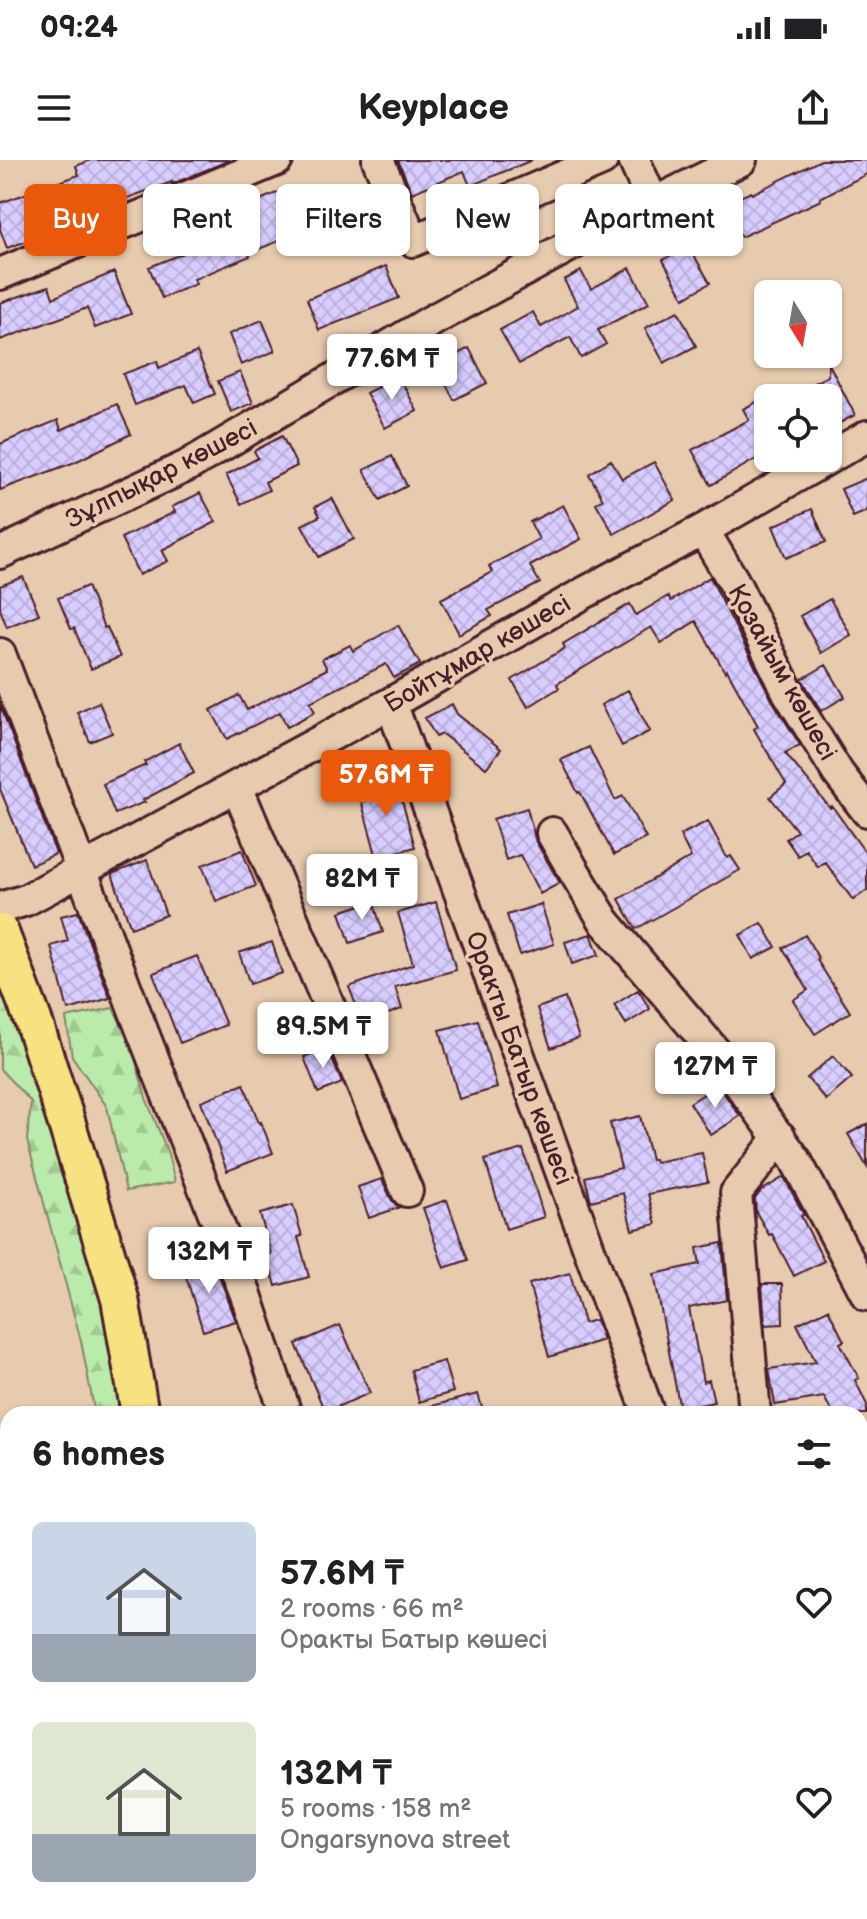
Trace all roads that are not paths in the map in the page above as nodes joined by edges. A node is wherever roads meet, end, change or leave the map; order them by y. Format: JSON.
{"nodes":[{"id":1,"x":378,"y":160,"type":"edge"},
{"id":2,"x":602,"y":160,"type":"edge"},
{"id":3,"x":634,"y":160,"type":"edge"},
{"id":4,"x":741,"y":160,"type":"edge"},
{"id":5,"x":270,"y":163,"type":"edge"},
{"id":6,"x":645,"y":184,"type":"edge"},
{"id":7,"x":692,"y":184,"type":"edge"},
{"id":8,"x":555,"y":254,"type":"edge"},
{"id":9,"x":0,"y":274,"type":"edge"},
{"id":10,"x":867,"y":436,"type":"edge"},
{"id":11,"x":703,"y":530,"type":"junction"},
{"id":12,"x":0,"y":553,"type":"edge"},
{"id":13,"x":0,"y":654,"type":"edge"},
{"id":14,"x":391,"y":703,"type":"junction"},
{"id":15,"x":237,"y":787,"type":"junction"},
{"id":16,"x":867,"y":811,"type":"edge"},
{"id":17,"x":552,"y":833,"type":"dead end"},
{"id":18,"x":82,"y":870,"type":"junction"},
{"id":19,"x":0,"y":908,"type":"edge"},
{"id":20,"x":0,"y":933,"type":"edge"},
{"id":21,"x":10,"y":972,"type":"edge"},
{"id":22,"x":780,"y":1137,"type":"junction"},
{"id":23,"x":407,"y":1191,"type":"dead end"},
{"id":24,"x":867,"y":1295,"type":"edge"},
{"id":25,"x":139,"y":1406,"type":"edge"},
{"id":26,"x":283,"y":1406,"type":"edge"},
{"id":27,"x":646,"y":1406,"type":"edge"},
{"id":28,"x":754,"y":1406,"type":"edge"}],
"edges":[{"from":1,"to":2,"type":"street"},
{"from":3,"to":6,"type":"street"},
{"from":4,"to":7,"type":"street","name":"Зұлпықар көшесі"},
{"from":5,"to":9,"type":"street"},
{"from":8,"to":12,"type":"street","name":"Зұлпықар көшесі"},
{"from":10,"to":11,"type":"street","name":"Бойтұмар көшесі"},
{"from":11,"to":14,"type":"street","name":"Бойтұмар көшесі"},
{"from":11,"to":16,"type":"street","name":"Қозайым көшесі"},
{"from":13,"to":18,"type":"street"},
{"from":14,"to":15,"type":"street","name":"Бойтұмар көшесі"},
{"from":14,"to":27,"type":"street","name":"Оракты Батыр көшесі"},
{"from":15,"to":18,"type":"street","name":"Бойтұмар көшесі"},
{"from":15,"to":23,"type":"street"},
{"from":17,"to":22,"type":"street"},
{"from":18,"to":19,"type":"street","name":"Бойтұмар көшесі"},
{"from":18,"to":26,"type":"street"},
{"from":20,"to":21,"type":"main road"},
{"from":21,"to":25,"type":"main road"},
{"from":22,"to":24,"type":"street"},
{"from":22,"to":28,"type":"street"}]}
